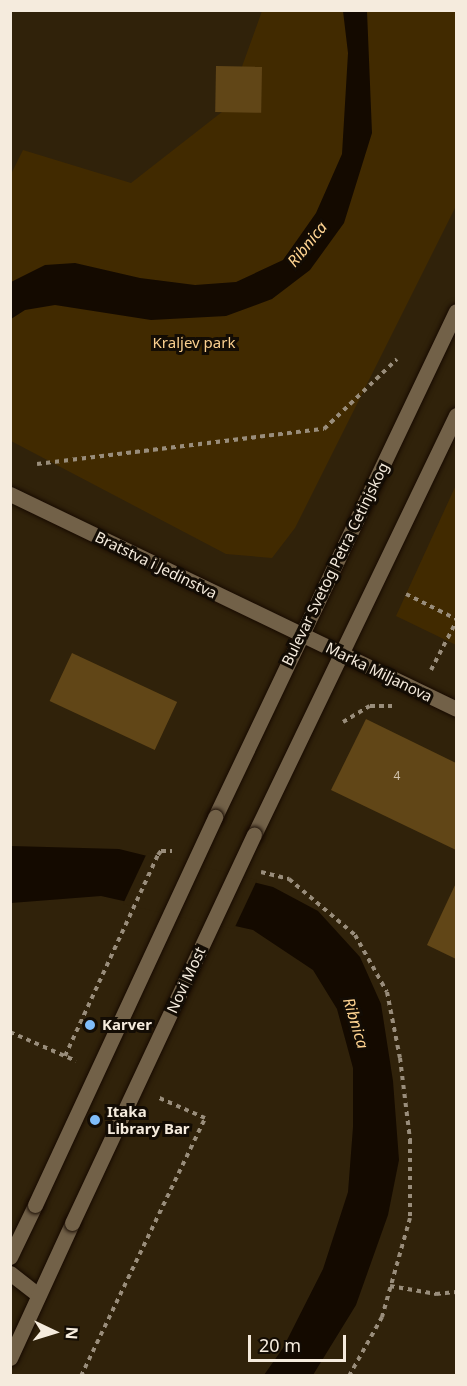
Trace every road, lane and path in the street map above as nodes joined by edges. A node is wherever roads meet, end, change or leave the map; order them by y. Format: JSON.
{"nodes":[{"id":1,"x":456,"y":311,"type":"edge"},
{"id":2,"x":397,"y":359,"type":"dead end"},
{"id":3,"x":456,"y":415,"type":"edge"},
{"id":4,"x":37,"y":464,"type":"dead end"},
{"id":5,"x":10,"y":494,"type":"edge"},
{"id":6,"x":406,"y":594,"type":"dead end"},
{"id":7,"x":456,"y":619,"type":"edge"},
{"id":8,"x":302,"y":635,"type":"junction"},
{"id":9,"x":344,"y":653,"type":"junction"},
{"id":10,"x":456,"y":709,"type":"edge"},
{"id":11,"x":175,"y":851,"type":"dead end"},
{"id":12,"x":255,"y":870,"type":"dead end"},
{"id":13,"x":10,"y":1032,"type":"edge"},
{"id":14,"x":65,"y":1056,"type":"junction"},
{"id":15,"x":86,"y":1066,"type":"dead end"},
{"id":16,"x":151,"y":1094,"type":"dead end"},
{"id":17,"x":10,"y":1257,"type":"edge"},
{"id":18,"x":10,"y":1273,"type":"edge"},
{"id":19,"x":390,"y":1286,"type":"junction"},
{"id":20,"x":456,"y":1292,"type":"edge"},
{"id":21,"x":38,"y":1295,"type":"junction"},
{"id":22,"x":10,"y":1358,"type":"edge"},
{"id":23,"x":81,"y":1376,"type":"edge"},
{"id":24,"x":349,"y":1376,"type":"edge"}],
"edges":[{"from":1,"to":8,"type":"main road","name":"Bulevar Svetog Petra Cetinjskog"},
{"from":2,"to":4,"type":"path"},
{"from":3,"to":9,"type":"main road"},
{"from":5,"to":8,"type":"main road","name":"Bratstva i Jedinstva"},
{"from":6,"to":7,"type":"path"},
{"from":8,"to":9,"type":"main road","name":"Marka Miljanova"},
{"from":8,"to":17,"type":"main road","name":"Bulevar Svetog Petra Cetinjskog","bridge":true},
{"from":9,"to":10,"type":"main road","name":"Marka Miljanova"},
{"from":9,"to":21,"type":"main road","name":"Novi Most","bridge":true},
{"from":11,"to":14,"type":"path"},
{"from":12,"to":19,"type":"path"},
{"from":13,"to":14,"type":"path"},
{"from":14,"to":15,"type":"path"},
{"from":16,"to":23,"type":"path"},
{"from":18,"to":21,"type":"main road"},
{"from":19,"to":20,"type":"path"},
{"from":19,"to":24,"type":"path"},
{"from":21,"to":22,"type":"main road","name":"Novi Most"}]}
